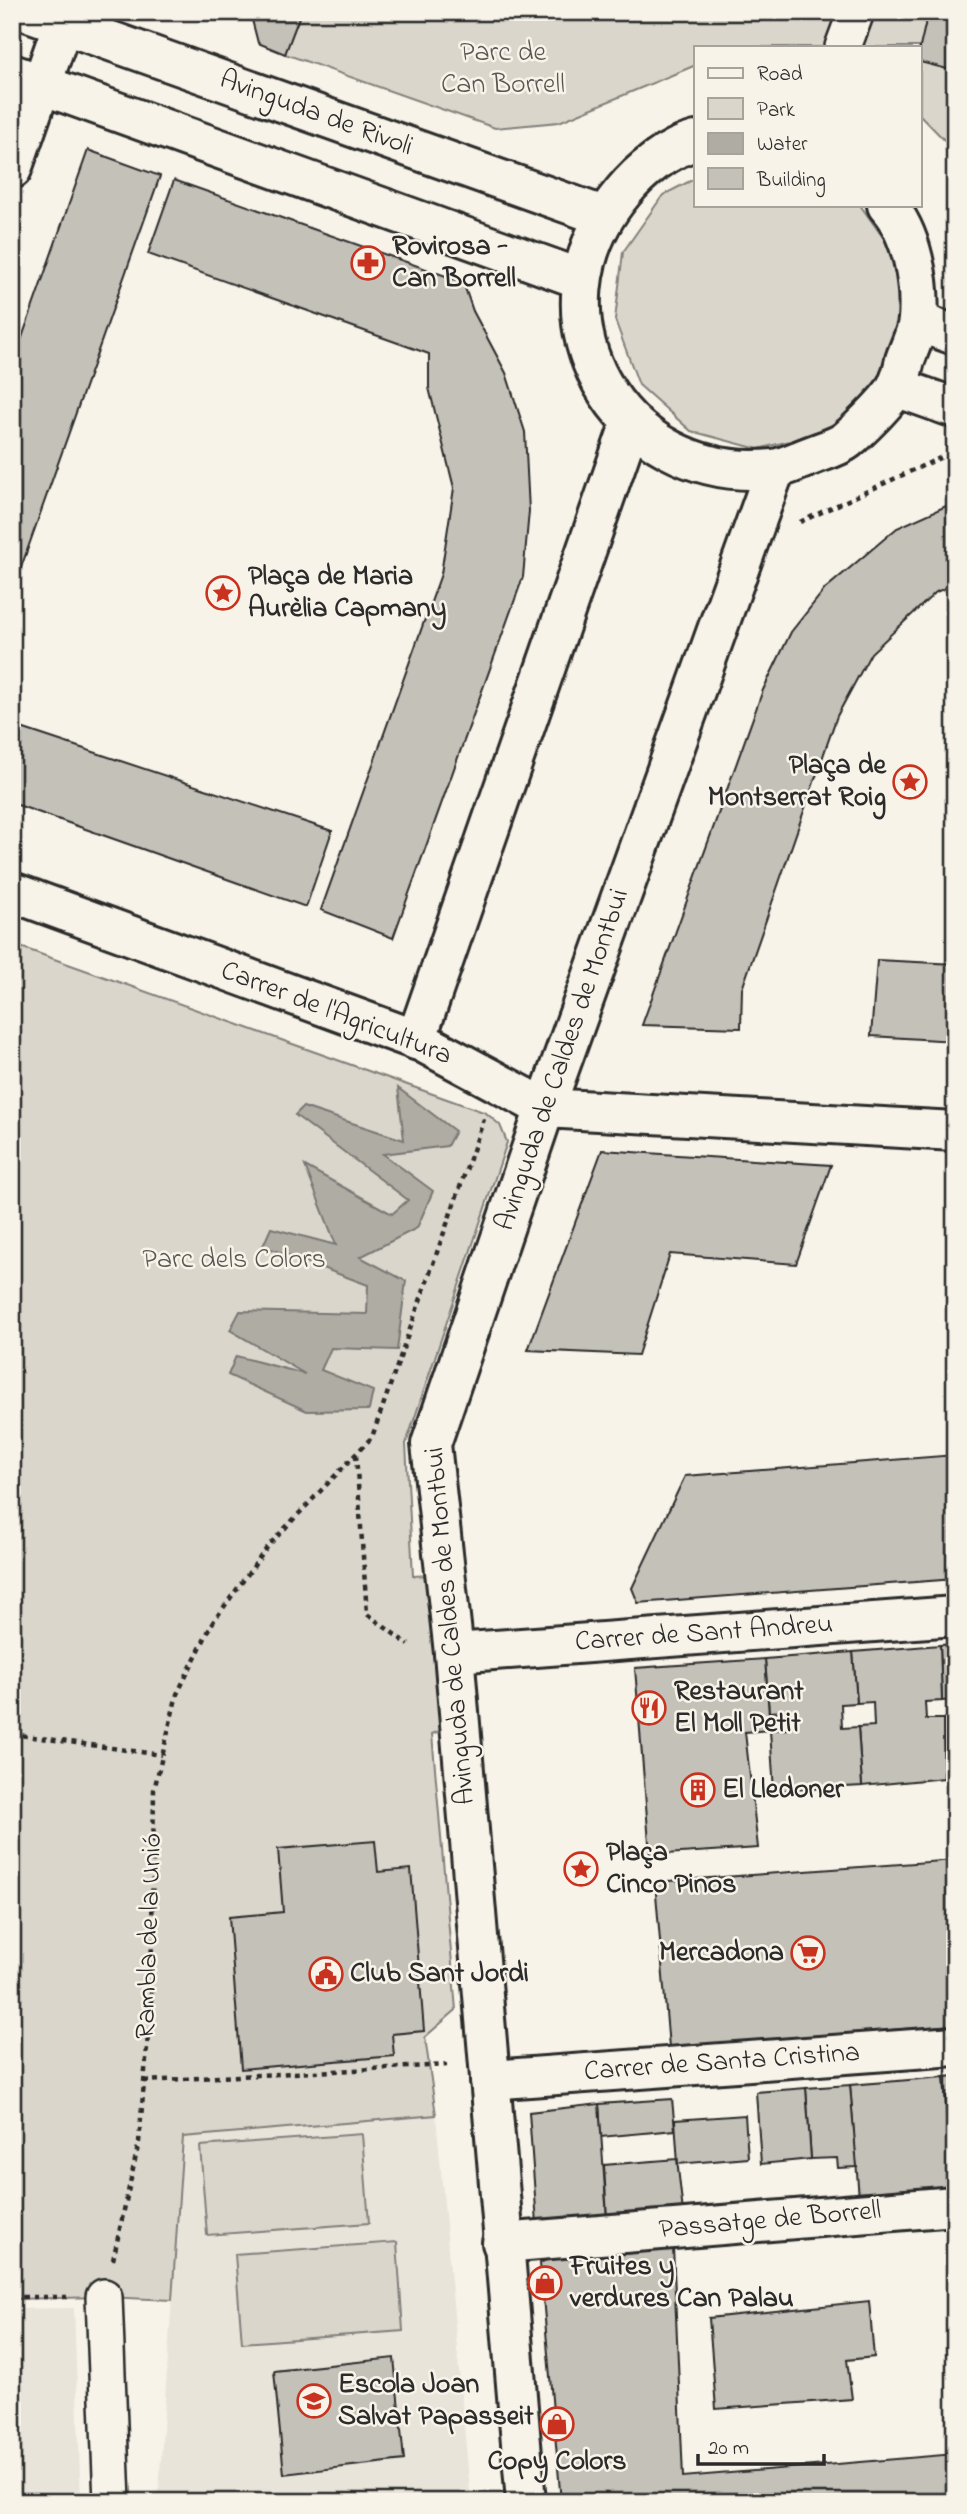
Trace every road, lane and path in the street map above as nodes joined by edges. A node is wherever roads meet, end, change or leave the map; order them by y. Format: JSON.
{"nodes":[{"id":1,"x":856,"y":12,"type":"edge"},
{"id":2,"x":53,"y":16,"type":"edge"},
{"id":3,"x":843,"y":46,"type":"edge"},
{"id":4,"x":27,"y":80,"type":"edge"},
{"id":5,"x":694,"y":142,"type":"edge"},
{"id":6,"x":12,"y":169,"type":"edge"},
{"id":7,"x":888,"y":206,"type":"edge"},
{"id":8,"x":603,"y":216,"type":"junction"},
{"id":9,"x":581,"y":279,"type":"junction"},
{"id":10,"x":918,"y":322,"type":"junction"},
{"id":11,"x":955,"y":335,"type":"edge"},
{"id":12,"x":896,"y":387,"type":"junction"},
{"id":13,"x":955,"y":408,"type":"edge"},
{"id":14,"x":631,"y":422,"type":"junction"},
{"id":15,"x":775,"y":469,"type":"junction"},
{"id":16,"x":12,"y":892,"type":"edge"},
{"id":17,"x":416,"y":1040,"type":"junction"},
{"id":18,"x":545,"y":1108,"type":"junction"},
{"id":19,"x":486,"y":1113,"type":"dead end"},
{"id":20,"x":955,"y":1131,"type":"edge"},
{"id":21,"x":356,"y":1454,"type":"junction"},
{"id":22,"x":955,"y":1616,"type":"edge"},
{"id":23,"x":409,"y":1645,"type":"dead end"},
{"id":24,"x":454,"y":1653,"type":"junction"},
{"id":25,"x":12,"y":1734,"type":"edge"},
{"id":26,"x":162,"y":1755,"type":"junction"},
{"id":27,"x":955,"y":2046,"type":"edge"},
{"id":28,"x":447,"y":2066,"type":"dead end"},
{"id":29,"x":489,"y":2080,"type":"junction"},
{"id":30,"x":144,"y":2081,"type":"junction"},
{"id":31,"x":955,"y":2206,"type":"edge"},
{"id":32,"x":502,"y":2243,"type":"junction"},
{"id":33,"x":12,"y":2297,"type":"edge"},
{"id":34,"x":104,"y":2297,"type":"junction"},
{"id":35,"x":112,"y":2502,"type":"edge"},
{"id":36,"x":526,"y":2502,"type":"edge"}],
"edges":[{"from":1,"to":3,"type":"street"},
{"from":2,"to":4,"type":"street"},
{"from":2,"to":8,"type":"street","name":"Avinguda de Rivoli"},
{"from":4,"to":6,"type":"street"},
{"from":4,"to":9,"type":"street"},
{"from":5,"to":8,"type":"street"},
{"from":7,"to":10,"type":"street"},
{"from":8,"to":9,"type":"street"},
{"from":9,"to":14,"type":"street"},
{"from":10,"to":11,"type":"street"},
{"from":10,"to":12,"type":"street"},
{"from":12,"to":13,"type":"street"},
{"from":12,"to":15,"type":"street"},
{"from":14,"to":15,"type":"street"},
{"from":14,"to":17,"type":"street"},
{"from":15,"to":18,"type":"street","name":"Avinguda de Caldes de Montbui"},
{"from":16,"to":17,"type":"street","name":"Carrer de l'Agricultura"},
{"from":17,"to":18,"type":"street","name":"Carrer de l'Agricultura"},
{"from":18,"to":20,"type":"street","name":"Carrer de l'Agricultura"},
{"from":18,"to":24,"type":"street","name":"Avinguda de Caldes de Montbui"},
{"from":19,"to":21,"type":"path","name":"Rambla de la Unió"},
{"from":21,"to":23,"type":"path"},
{"from":21,"to":26,"type":"path","name":"Rambla de la Unió"},
{"from":22,"to":24,"type":"street","name":"Carrer de Sant Andreu"},
{"from":24,"to":29,"type":"street","name":"Avinguda de Caldes de Montbui"},
{"from":25,"to":26,"type":"path"},
{"from":26,"to":30,"type":"path","name":"Rambla de la Unió"},
{"from":27,"to":29,"type":"street","name":"Carrer de Santa Cristina"},
{"from":28,"to":30,"type":"path"},
{"from":29,"to":32,"type":"street","name":"Avinguda de Caldes de Montbui"},
{"from":30,"to":34,"type":"path","name":"Rambla de la Unió"},
{"from":31,"to":32,"type":"street","name":"Passatge de Borrell"},
{"from":32,"to":36,"type":"street","name":"Avinguda de Caldes de Montbui"},
{"from":33,"to":34,"type":"path"},
{"from":34,"to":35,"type":"street"}]}
